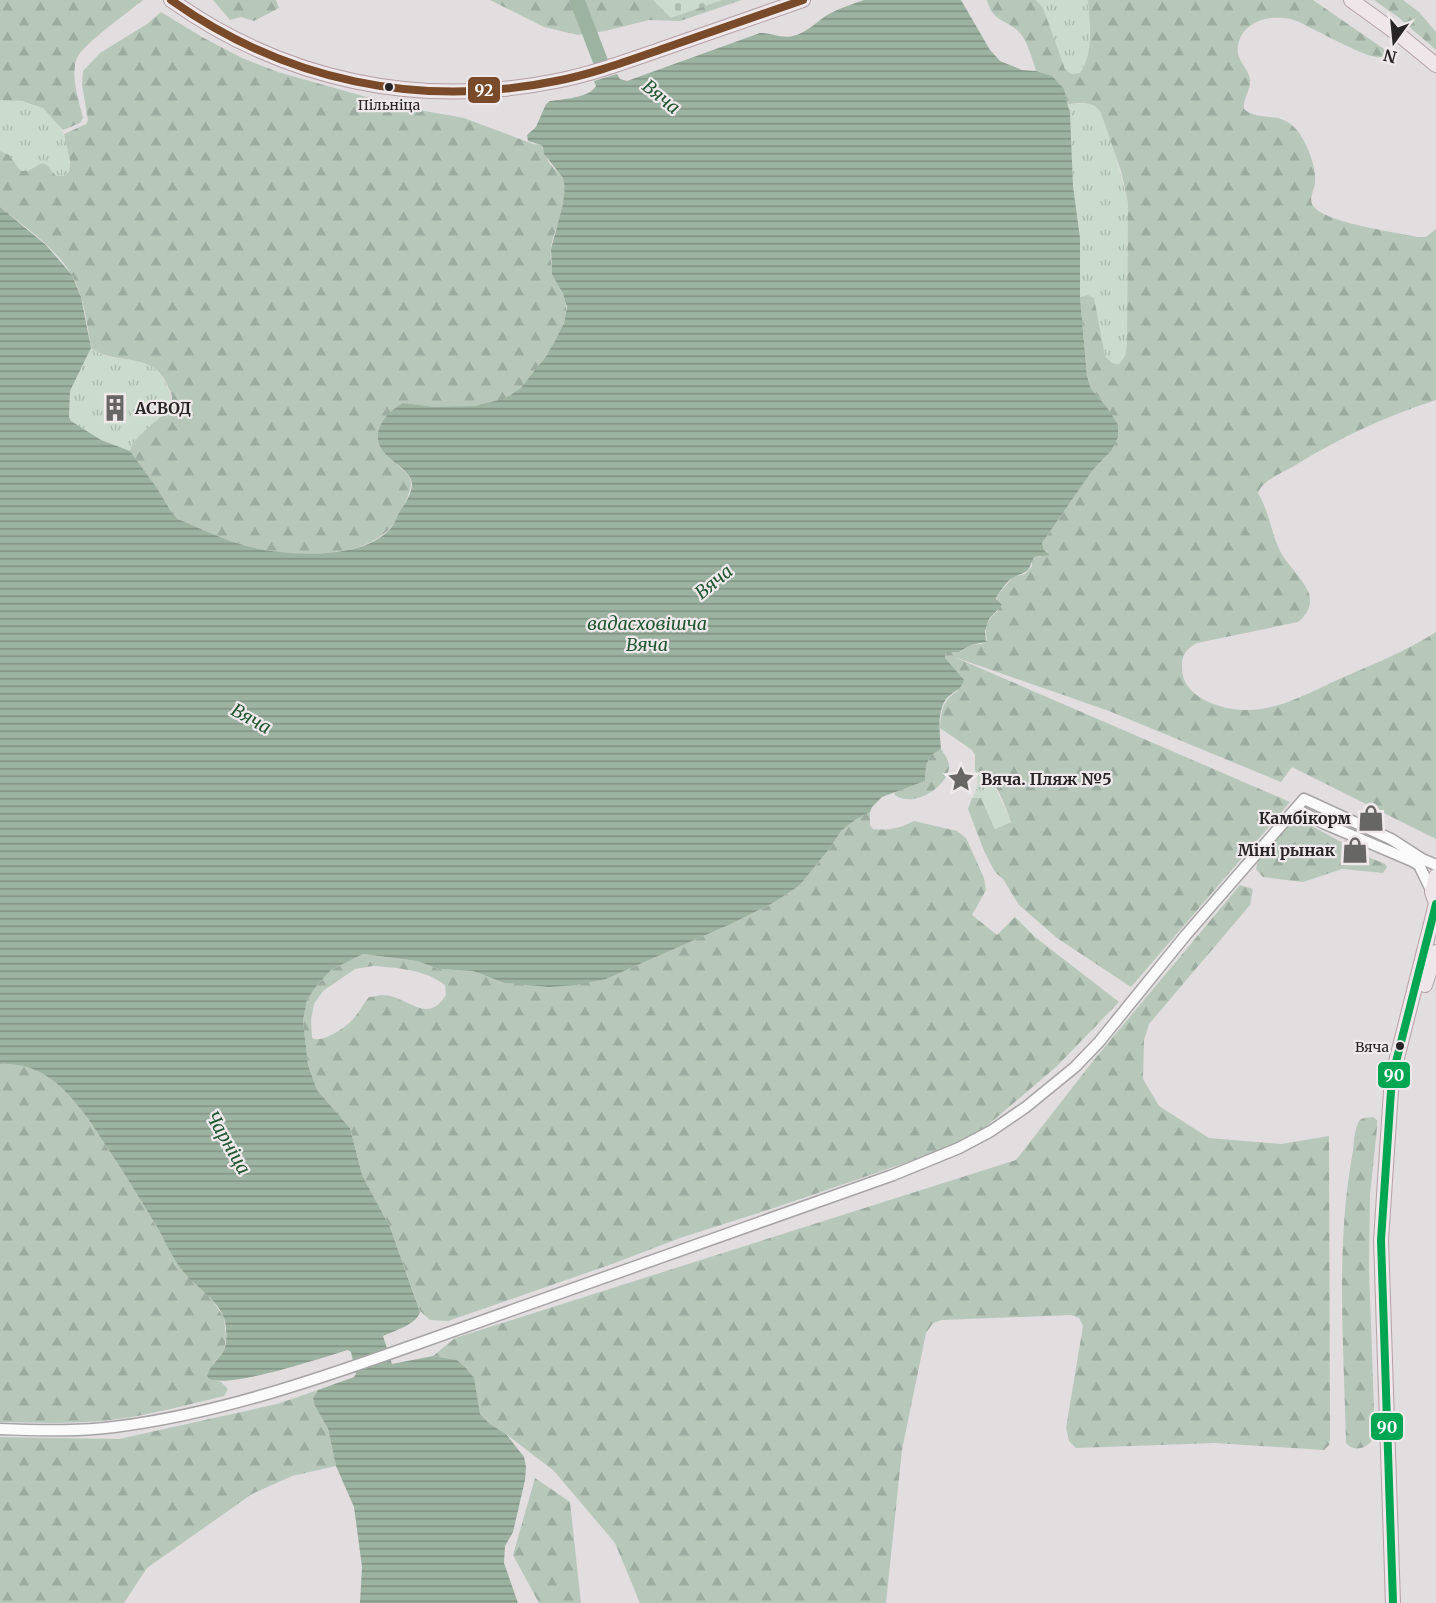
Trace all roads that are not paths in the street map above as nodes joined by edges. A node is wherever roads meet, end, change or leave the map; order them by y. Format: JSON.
{"nodes":[{"id":1,"x":171,"y":0,"type":"edge"},
{"id":2,"x":803,"y":0,"type":"edge"},
{"id":3,"x":1351,"y":0,"type":"edge"},
{"id":4,"x":1436,"y":64,"type":"edge"},
{"id":5,"x":1296,"y":809,"type":"junction"},
{"id":6,"x":1436,"y":865,"type":"edge"},
{"id":7,"x":1436,"y":876,"type":"edge"},
{"id":8,"x":1434,"y":900,"type":"edge"},
{"id":9,"x":1436,"y":952,"type":"edge"},
{"id":10,"x":1391,"y":1115,"type":"junction"},
{"id":11,"x":0,"y":1429,"type":"edge"},
{"id":12,"x":1392,"y":1603,"type":"edge"}],
"edges":[{"from":1,"to":2,"type":"main road"},
{"from":3,"to":4,"type":"main road"},
{"from":5,"to":6,"type":"street"},
{"from":5,"to":8,"type":"street"},
{"from":5,"to":11,"type":"street"},
{"from":7,"to":8,"type":"main road"},
{"from":8,"to":10,"type":"main road"},
{"from":9,"to":10,"type":"main road"},
{"from":10,"to":12,"type":"main road"}]}
